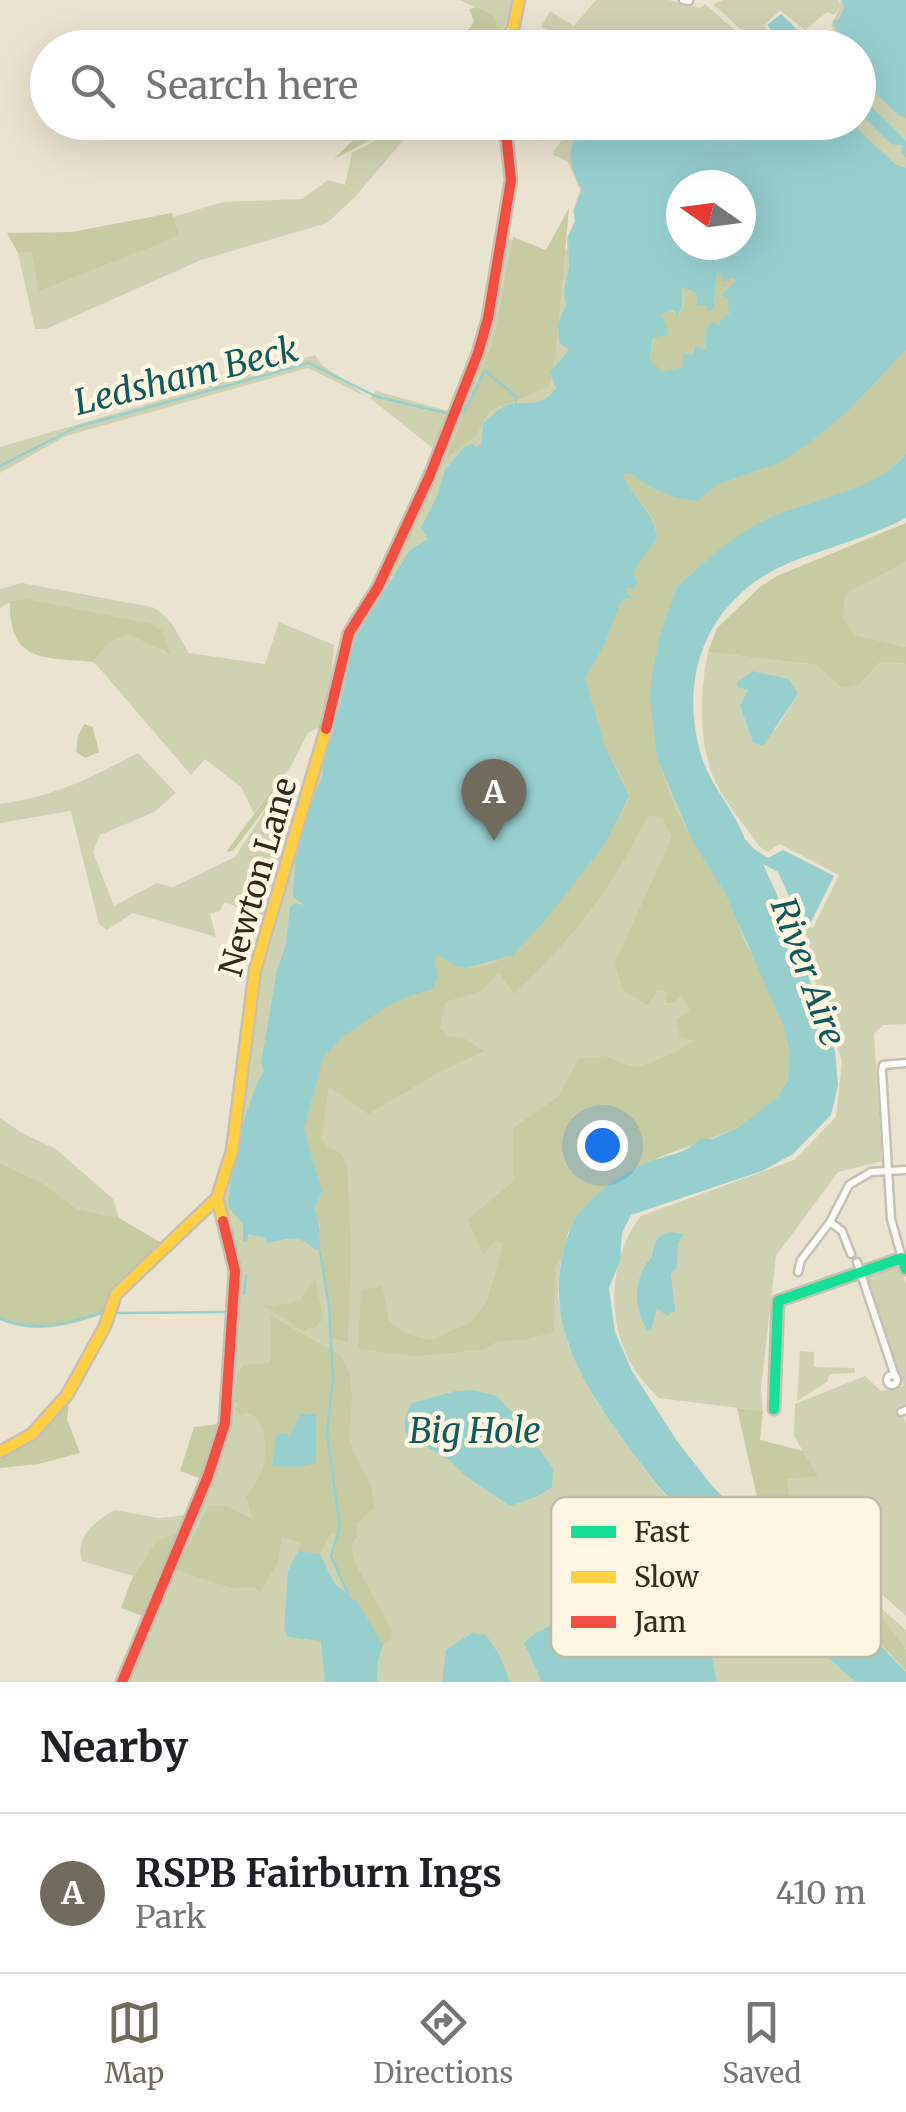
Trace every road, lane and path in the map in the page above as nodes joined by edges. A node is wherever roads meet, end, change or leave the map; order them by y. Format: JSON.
{"nodes":[{"id":1,"x":519,"y":0,"type":"edge"},
{"id":2,"x":513,"y":26,"type":"junction"},
{"id":3,"x":510,"y":30,"type":"edge"},
{"id":4,"x":512,"y":30,"type":"edge"},
{"id":5,"x":505,"y":140,"type":"edge"},
{"id":6,"x":906,"y":1063,"type":"edge"},
{"id":7,"x":888,"y":1169,"type":"junction"},
{"id":8,"x":906,"y":1170,"type":"edge"},
{"id":9,"x":217,"y":1198,"type":"junction"},
{"id":10,"x":830,"y":1222,"type":"junction"},
{"id":11,"x":854,"y":1259,"type":"junction"},
{"id":12,"x":904,"y":1264,"type":"edge"},
{"id":13,"x":799,"y":1272,"type":"dead end"},
{"id":14,"x":899,"y":1380,"type":"edge"},
{"id":15,"x":774,"y":1409,"type":"dead end"},
{"id":16,"x":0,"y":1452,"type":"edge"},
{"id":17,"x":122,"y":1682,"type":"edge"}],
"edges":[{"from":1,"to":2,"type":"street"},
{"from":2,"to":3,"type":"street"},
{"from":2,"to":4,"type":"street"},
{"from":5,"to":9,"type":"street","name":"Newton Lane"},
{"from":6,"to":7,"type":"street"},
{"from":7,"to":8,"type":"street"},
{"from":7,"to":10,"type":"street"},
{"from":7,"to":12,"type":"street"},
{"from":9,"to":16,"type":"street"},
{"from":9,"to":17,"type":"street"},
{"from":10,"to":11,"type":"street"},
{"from":10,"to":13,"type":"street"},
{"from":11,"to":12,"type":"street"},
{"from":11,"to":14,"type":"street"},
{"from":11,"to":15,"type":"street"}]}
